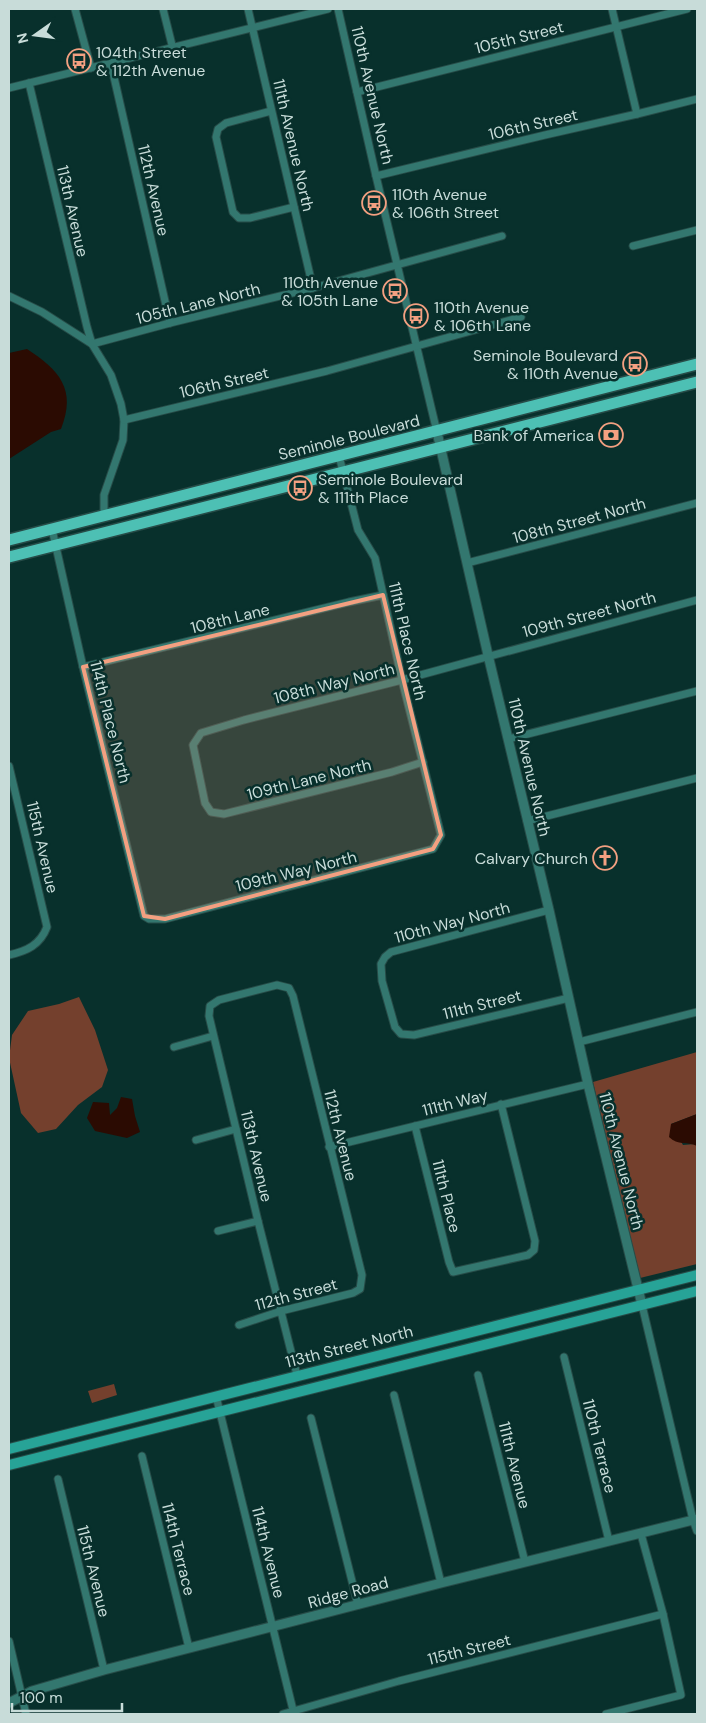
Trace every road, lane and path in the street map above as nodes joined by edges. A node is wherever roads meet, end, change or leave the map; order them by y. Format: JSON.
{"nodes":[{"id":1,"x":75,"y":9,"type":"edge"},
{"id":2,"x":163,"y":9,"type":"edge"},
{"id":3,"x":248,"y":9,"type":"edge"},
{"id":4,"x":328,"y":9,"type":"edge"},
{"id":5,"x":338,"y":9,"type":"edge"},
{"id":6,"x":612,"y":9,"type":"edge"},
{"id":7,"x":687,"y":9,"type":"edge"},
{"id":8,"x":616,"y":26,"type":"junction"},
{"id":9,"x":252,"y":28,"type":"junction"},
{"id":10,"x":173,"y":48,"type":"junction"},
{"id":11,"x":111,"y":64,"type":"junction"},
{"id":12,"x":91,"y":68,"type":"junction"},
{"id":13,"x":30,"y":83,"type":"junction"},
{"id":14,"x":9,"y":88,"type":"edge"},
{"id":15,"x":357,"y":92,"type":"junction"},
{"id":16,"x":697,"y":98,"type":"edge"},
{"id":17,"x":271,"y":111,"type":"junction"},
{"id":18,"x":637,"y":114,"type":"junction"},
{"id":19,"x":376,"y":176,"type":"junction"},
{"id":20,"x":294,"y":206,"type":"junction"},
{"id":21,"x":697,"y":230,"type":"edge"},
{"id":22,"x":502,"y":236,"type":"dead end"},
{"id":23,"x":633,"y":246,"type":"dead end"},
{"id":24,"x":396,"y":265,"type":"junction"},
{"id":25,"x":313,"y":288,"type":"junction"},
{"id":26,"x":9,"y":296,"type":"edge"},
{"id":27,"x":521,"y":317,"type":"dead end"},
{"id":28,"x":170,"y":323,"type":"junction"},
{"id":29,"x":92,"y":344,"type":"junction"},
{"id":30,"x":417,"y":346,"type":"junction"},
{"id":31,"x":697,"y":364,"type":"edge"},
{"id":32,"x":697,"y":382,"type":"edge"},
{"id":33,"x":124,"y":420,"type":"junction"},
{"id":34,"x":437,"y":432,"type":"junction"},
{"id":35,"x":440,"y":447,"type":"junction"},
{"id":36,"x":339,"y":456,"type":"junction"},
{"id":37,"x":343,"y":472,"type":"junction"},
{"id":38,"x":697,"y":503,"type":"edge"},
{"id":39,"x":104,"y":516,"type":"junction"},
{"id":40,"x":52,"y":529,"type":"junction"},
{"id":41,"x":9,"y":540,"type":"edge"},
{"id":42,"x":56,"y":545,"type":"junction"},
{"id":43,"x":9,"y":557,"type":"edge"},
{"id":44,"x":467,"y":563,"type":"junction"},
{"id":45,"x":383,"y":595,"type":"junction"},
{"id":46,"x":697,"y":600,"type":"edge"},
{"id":47,"x":488,"y":655,"type":"junction"},
{"id":48,"x":83,"y":667,"type":"junction"},
{"id":49,"x":402,"y":680,"type":"junction"},
{"id":50,"x":697,"y":691,"type":"edge"},
{"id":51,"x":508,"y":740,"type":"junction"},
{"id":52,"x":424,"y":762,"type":"junction"},
{"id":53,"x":9,"y":766,"type":"edge"},
{"id":54,"x":697,"y":778,"type":"edge"},
{"id":55,"x":205,"y":803,"type":"joint"},
{"id":56,"x":527,"y":821,"type":"junction"},
{"id":57,"x":441,"y":835,"type":"joint"},
{"id":58,"x":549,"y":910,"type":"junction"},
{"id":59,"x":149,"y":919,"type":"joint"},
{"id":60,"x":9,"y":955,"type":"edge"},
{"id":61,"x":568,"y":998,"type":"junction"},
{"id":62,"x":210,"y":1006,"type":"joint"},
{"id":63,"x":697,"y":1012,"type":"edge"},
{"id":64,"x":401,"y":1034,"type":"joint"},
{"id":65,"x":213,"y":1036,"type":"junction"},
{"id":66,"x":579,"y":1042,"type":"junction"},
{"id":67,"x":174,"y":1047,"type":"dead end"},
{"id":68,"x":588,"y":1084,"type":"junction"},
{"id":69,"x":500,"y":1104,"type":"junction"},
{"id":70,"x":415,"y":1126,"type":"junction"},
{"id":71,"x":236,"y":1129,"type":"junction"},
{"id":72,"x":196,"y":1140,"type":"dead end"},
{"id":73,"x":330,"y":1148,"type":"junction"},
{"id":74,"x":258,"y":1221,"type":"junction"},
{"id":75,"x":218,"y":1231,"type":"dead end"},
{"id":76,"x":697,"y":1275,"type":"edge"},
{"id":77,"x":360,"y":1289,"type":"joint"},
{"id":78,"x":638,"y":1289,"type":"junction"},
{"id":79,"x":697,"y":1290,"type":"edge"},
{"id":80,"x":642,"y":1305,"type":"junction"},
{"id":81,"x":281,"y":1311,"type":"junction"},
{"id":82,"x":239,"y":1325,"type":"dead end"},
{"id":83,"x":564,"y":1357,"type":"dead end"},
{"id":84,"x":478,"y":1374,"type":"dead end"},
{"id":85,"x":297,"y":1375,"type":"junction"},
{"id":86,"x":394,"y":1395,"type":"dead end"},
{"id":87,"x":216,"y":1396,"type":"junction"},
{"id":88,"x":219,"y":1412,"type":"junction"},
{"id":89,"x":311,"y":1418,"type":"dead end"},
{"id":90,"x":9,"y":1449,"type":"edge"},
{"id":91,"x":142,"y":1456,"type":"dead end"},
{"id":92,"x":9,"y":1464,"type":"edge"},
{"id":93,"x":58,"y":1479,"type":"dead end"},
{"id":94,"x":695,"y":1520,"type":"edge"},
{"id":95,"x":697,"y":1530,"type":"edge"},
{"id":96,"x":641,"y":1534,"type":"junction"},
{"id":97,"x":609,"y":1541,"type":"junction"},
{"id":98,"x":525,"y":1562,"type":"junction"},
{"id":99,"x":441,"y":1583,"type":"junction"},
{"id":100,"x":358,"y":1605,"type":"junction"},
{"id":101,"x":663,"y":1614,"type":"junction"},
{"id":102,"x":273,"y":1627,"type":"junction"},
{"id":103,"x":9,"y":1641,"type":"edge"},
{"id":104,"x":189,"y":1648,"type":"junction"},
{"id":105,"x":104,"y":1670,"type":"junction"},
{"id":106,"x":22,"y":1696,"type":"junction"},
{"id":107,"x":9,"y":1702,"type":"edge"},
{"id":108,"x":294,"y":1713,"type":"edge"},
{"id":109,"x":26,"y":1714,"type":"edge"},
{"id":110,"x":283,"y":1714,"type":"edge"},
{"id":111,"x":606,"y":1714,"type":"edge"}],
"edges":[{"from":1,"to":12,"type":"street"},
{"from":2,"to":10,"type":"street"},
{"from":3,"to":9,"type":"street","name":"111th Avenue North"},
{"from":4,"to":9,"type":"street"},
{"from":5,"to":15,"type":"street","name":"110th Avenue North"},
{"from":6,"to":8,"type":"street"},
{"from":7,"to":8,"type":"street","name":"105th Street"},
{"from":8,"to":15,"type":"street","name":"105th Street"},
{"from":8,"to":18,"type":"street"},
{"from":9,"to":10,"type":"street"},
{"from":9,"to":17,"type":"street","name":"111th Avenue North"},
{"from":10,"to":11,"type":"street"},
{"from":11,"to":12,"type":"street"},
{"from":11,"to":28,"type":"street","name":"112th Avenue"},
{"from":12,"to":13,"type":"street"},
{"from":13,"to":14,"type":"street"},
{"from":13,"to":29,"type":"street","name":"113th Avenue"},
{"from":15,"to":19,"type":"street","name":"110th Avenue North"},
{"from":16,"to":18,"type":"street","name":"106th Street"},
{"from":17,"to":20,"type":"street","name":"111th Avenue North"},
{"from":17,"to":20,"type":"street"},
{"from":18,"to":19,"type":"street","name":"106th Street"},
{"from":19,"to":24,"type":"street","name":"110th Avenue North"},
{"from":20,"to":25,"type":"street","name":"111th Avenue North"},
{"from":21,"to":23,"type":"street"},
{"from":22,"to":24,"type":"street","name":"105th Lane North"},
{"from":24,"to":25,"type":"street","name":"105th Lane North"},
{"from":24,"to":30,"type":"street","name":"110th Avenue North"},
{"from":25,"to":28,"type":"street","name":"105th Lane North"},
{"from":26,"to":29,"type":"street"},
{"from":27,"to":30,"type":"street","name":"106th Street"},
{"from":28,"to":29,"type":"street","name":"105th Lane North"},
{"from":29,"to":33,"type":"street"},
{"from":30,"to":33,"type":"street","name":"106th Street"},
{"from":30,"to":34,"type":"street","name":"110th Avenue North"},
{"from":31,"to":34,"type":"main road","name":"Seminole Boulevard"},
{"from":32,"to":35,"type":"main road","name":"Seminole Boulevard"},
{"from":33,"to":39,"type":"street"},
{"from":34,"to":35,"type":"street","name":"110th Avenue North"},
{"from":34,"to":36,"type":"main road","name":"Seminole Boulevard"},
{"from":35,"to":37,"type":"main road","name":"Seminole Boulevard"},
{"from":35,"to":44,"type":"street","name":"110th Avenue North"},
{"from":36,"to":37,"type":"street","name":"111th Place North"},
{"from":36,"to":39,"type":"main road","name":"Seminole Boulevard"},
{"from":37,"to":42,"type":"main road","name":"Seminole Boulevard"},
{"from":37,"to":45,"type":"street","name":"111th Place North"},
{"from":38,"to":44,"type":"street","name":"108th Street North"},
{"from":39,"to":40,"type":"main road","name":"Seminole Boulevard"},
{"from":40,"to":41,"type":"main road","name":"Seminole Boulevard"},
{"from":40,"to":42,"type":"street","name":"114th Place North"},
{"from":42,"to":43,"type":"main road","name":"Seminole Boulevard"},
{"from":42,"to":48,"type":"street","name":"114th Place North"},
{"from":44,"to":47,"type":"street","name":"110th Avenue North"},
{"from":45,"to":48,"type":"street","name":"108th Lane"},
{"from":45,"to":49,"type":"street","name":"111th Place North"},
{"from":46,"to":47,"type":"street","name":"109th Street North"},
{"from":47,"to":49,"type":"street","name":"108th Way North"},
{"from":47,"to":51,"type":"street","name":"110th Avenue North"},
{"from":48,"to":59,"type":"street","name":"114th Place North"},
{"from":49,"to":52,"type":"street","name":"111th Place North"},
{"from":49,"to":55,"type":"street","name":"108th Way North"},
{"from":50,"to":51,"type":"street"},
{"from":51,"to":56,"type":"street","name":"110th Avenue North"},
{"from":52,"to":55,"type":"street","name":"109th Lane North"},
{"from":52,"to":57,"type":"street","name":"111th Place North"},
{"from":53,"to":60,"type":"street","name":"115th Avenue"},
{"from":54,"to":56,"type":"street"},
{"from":56,"to":58,"type":"street","name":"110th Avenue North"},
{"from":57,"to":59,"type":"street","name":"109th Way North"},
{"from":58,"to":61,"type":"street","name":"110th Avenue North"},
{"from":58,"to":64,"type":"street","name":"110th Way North"},
{"from":61,"to":64,"type":"street","name":"111th Street"},
{"from":61,"to":66,"type":"street","name":"110th Avenue North"},
{"from":62,"to":65,"type":"street","name":"113th Avenue"},
{"from":62,"to":73,"type":"street","name":"112th Avenue"},
{"from":63,"to":66,"type":"street"},
{"from":65,"to":67,"type":"street"},
{"from":65,"to":71,"type":"street","name":"113th Avenue"},
{"from":66,"to":68,"type":"street","name":"110th Avenue North"},
{"from":68,"to":69,"type":"street","name":"111th Way"},
{"from":68,"to":78,"type":"street","name":"110th Avenue North"},
{"from":69,"to":70,"type":"street","name":"111th Way"},
{"from":69,"to":70,"type":"street","name":"111th Place"},
{"from":70,"to":73,"type":"street","name":"111th Way"},
{"from":71,"to":72,"type":"street"},
{"from":71,"to":74,"type":"street","name":"113th Avenue"},
{"from":73,"to":77,"type":"street","name":"112th Avenue"},
{"from":74,"to":75,"type":"street"},
{"from":74,"to":81,"type":"street","name":"113th Avenue"},
{"from":76,"to":78,"type":"main road","name":"113th Street North"},
{"from":77,"to":81,"type":"street","name":"112th Street"},
{"from":78,"to":80,"type":"street","name":"110th Avenue North"},
{"from":78,"to":85,"type":"main road","name":"113th Street North"},
{"from":79,"to":80,"type":"main road","name":"113th Street North"},
{"from":80,"to":88,"type":"main road","name":"113th Street North"},
{"from":80,"to":94,"type":"street","name":"110th Avenue North"},
{"from":81,"to":82,"type":"street","name":"112th Street"},
{"from":81,"to":85,"type":"street","name":"113th Avenue"},
{"from":83,"to":97,"type":"street","name":"110th Terrace"},
{"from":84,"to":98,"type":"street","name":"111th Avenue"},
{"from":85,"to":87,"type":"main road","name":"113th Street North"},
{"from":86,"to":99,"type":"street"},
{"from":87,"to":88,"type":"street","name":"114th Avenue"},
{"from":87,"to":90,"type":"main road","name":"113th Street North"},
{"from":88,"to":92,"type":"main road","name":"113th Street North"},
{"from":88,"to":102,"type":"street","name":"114th Avenue"},
{"from":89,"to":100,"type":"street"},
{"from":91,"to":104,"type":"street","name":"114th Terrace"},
{"from":93,"to":105,"type":"street","name":"115th Avenue"},
{"from":94,"to":95,"type":"street","name":"110th Avenue North"},
{"from":94,"to":96,"type":"street","name":"Ridge Road"},
{"from":96,"to":97,"type":"street","name":"Ridge Road"},
{"from":96,"to":101,"type":"street"},
{"from":97,"to":98,"type":"street","name":"Ridge Road"},
{"from":98,"to":99,"type":"street","name":"Ridge Road"},
{"from":99,"to":100,"type":"street","name":"Ridge Road"},
{"from":100,"to":102,"type":"street","name":"Ridge Road"},
{"from":101,"to":108,"type":"street","name":"115th Street"},
{"from":101,"to":111,"type":"street"},
{"from":102,"to":104,"type":"street","name":"Ridge Road"},
{"from":102,"to":108,"type":"street","name":"114th Avenue"},
{"from":103,"to":106,"type":"street"},
{"from":104,"to":105,"type":"street","name":"Ridge Road"},
{"from":105,"to":106,"type":"street","name":"Ridge Road"},
{"from":106,"to":107,"type":"street","name":"Ridge Road"},
{"from":106,"to":109,"type":"street"},
{"from":108,"to":110,"type":"street","name":"115th Street"}]}
